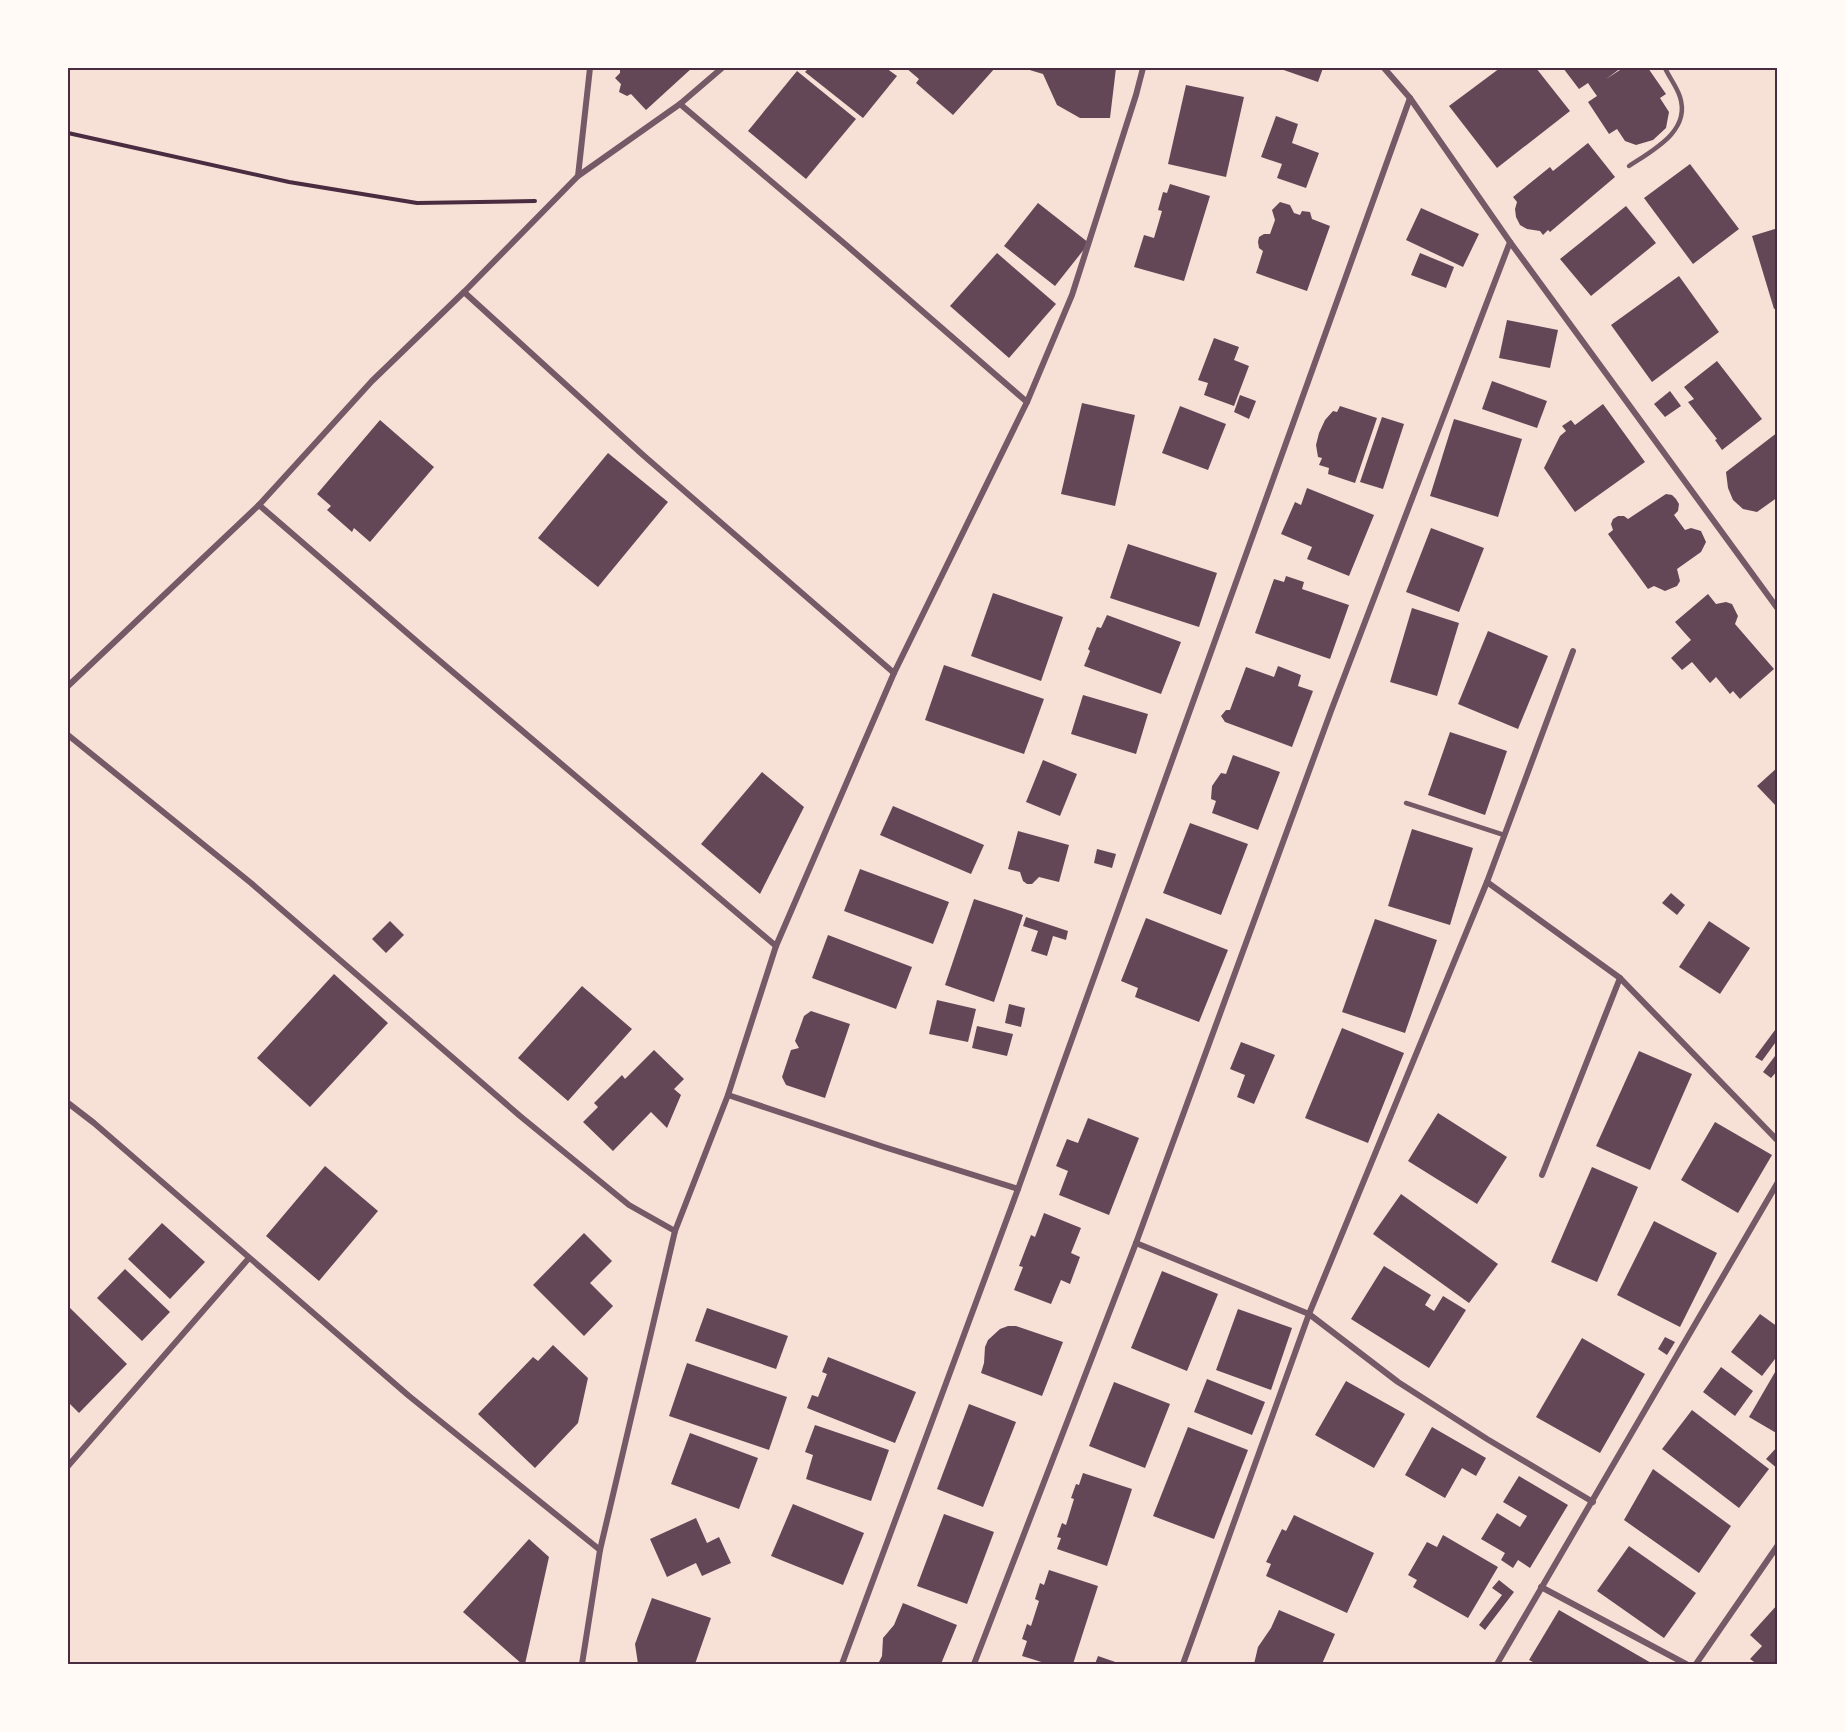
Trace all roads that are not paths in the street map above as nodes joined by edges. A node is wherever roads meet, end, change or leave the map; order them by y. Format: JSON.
{"nodes":[{"id":1,"x":590,"y":68,"type":"edge"},
{"id":2,"x":722,"y":68,"type":"edge"},
{"id":3,"x":1143,"y":68,"type":"edge"},
{"id":4,"x":1384,"y":68,"type":"edge"},
{"id":5,"x":1665,"y":68,"type":"edge"},
{"id":6,"x":1410,"y":98,"type":"junction"},
{"id":7,"x":680,"y":104,"type":"junction"},
{"id":8,"x":1629,"y":166,"type":"dead end"},
{"id":9,"x":578,"y":176,"type":"junction"},
{"id":10,"x":1510,"y":242,"type":"junction"},
{"id":11,"x":464,"y":292,"type":"junction"},
{"id":12,"x":1027,"y":402,"type":"junction"},
{"id":13,"x":259,"y":504,"type":"junction"},
{"id":14,"x":1778,"y":609,"type":"edge"},
{"id":15,"x":1573,"y":651,"type":"dead end"},
{"id":16,"x":894,"y":673,"type":"junction"},
{"id":17,"x":68,"y":686,"type":"edge"},
{"id":18,"x":68,"y":735,"type":"edge"},
{"id":19,"x":1406,"y":803,"type":"dead end"},
{"id":20,"x":1504,"y":835,"type":"junction"},
{"id":21,"x":1487,"y":882,"type":"junction"},
{"id":22,"x":776,"y":946,"type":"junction"},
{"id":23,"x":1620,"y":978,"type":"junction"},
{"id":24,"x":728,"y":1095,"type":"junction"},
{"id":25,"x":68,"y":1103,"type":"edge"},
{"id":26,"x":1778,"y":1141,"type":"edge"},
{"id":27,"x":1542,"y":1175,"type":"dead end"},
{"id":28,"x":1778,"y":1182,"type":"edge"},
{"id":29,"x":1018,"y":1189,"type":"junction"},
{"id":30,"x":675,"y":1230,"type":"junction"},
{"id":31,"x":1136,"y":1243,"type":"junction"},
{"id":32,"x":249,"y":1258,"type":"junction"},
{"id":33,"x":1309,"y":1314,"type":"junction"},
{"id":34,"x":68,"y":1466,"type":"edge"},
{"id":35,"x":1593,"y":1502,"type":"junction"},
{"id":36,"x":1778,"y":1545,"type":"edge"},
{"id":37,"x":600,"y":1550,"type":"junction"},
{"id":38,"x":1541,"y":1587,"type":"junction"},
{"id":39,"x":582,"y":1665,"type":"edge"},
{"id":40,"x":842,"y":1665,"type":"edge"},
{"id":41,"x":975,"y":1665,"type":"edge"},
{"id":42,"x":1183,"y":1665,"type":"edge"},
{"id":43,"x":1497,"y":1665,"type":"edge"},
{"id":44,"x":1686,"y":1665,"type":"edge"},
{"id":45,"x":1696,"y":1665,"type":"edge"}],
"edges":[{"from":1,"to":9,"type":"street"},
{"from":2,"to":7,"type":"street"},
{"from":3,"to":12,"type":"street"},
{"from":4,"to":6,"type":"street"},
{"from":5,"to":8,"type":"lane"},
{"from":6,"to":10,"type":"street"},
{"from":6,"to":29,"type":"street"},
{"from":7,"to":9,"type":"street"},
{"from":7,"to":12,"type":"street"},
{"from":9,"to":11,"type":"street"},
{"from":10,"to":14,"type":"street"},
{"from":10,"to":31,"type":"street"},
{"from":11,"to":13,"type":"street"},
{"from":11,"to":16,"type":"street"},
{"from":12,"to":16,"type":"street"},
{"from":13,"to":17,"type":"street"},
{"from":13,"to":22,"type":"street"},
{"from":15,"to":20,"type":"street"},
{"from":16,"to":22,"type":"street"},
{"from":18,"to":30,"type":"street"},
{"from":19,"to":20,"type":"lane"},
{"from":20,"to":21,"type":"street"},
{"from":21,"to":23,"type":"street"},
{"from":21,"to":33,"type":"street"},
{"from":22,"to":24,"type":"street"},
{"from":23,"to":26,"type":"street"},
{"from":23,"to":27,"type":"street"},
{"from":24,"to":29,"type":"street"},
{"from":24,"to":30,"type":"street"},
{"from":25,"to":32,"type":"street"},
{"from":28,"to":35,"type":"street"},
{"from":29,"to":40,"type":"street"},
{"from":30,"to":37,"type":"street"},
{"from":31,"to":33,"type":"street"},
{"from":31,"to":41,"type":"street"},
{"from":32,"to":34,"type":"street"},
{"from":32,"to":37,"type":"street"},
{"from":33,"to":35,"type":"street"},
{"from":33,"to":42,"type":"street"},
{"from":35,"to":38,"type":"street"},
{"from":36,"to":45,"type":"street"},
{"from":37,"to":39,"type":"street"},
{"from":38,"to":43,"type":"street"},
{"from":38,"to":44,"type":"street"}]}
